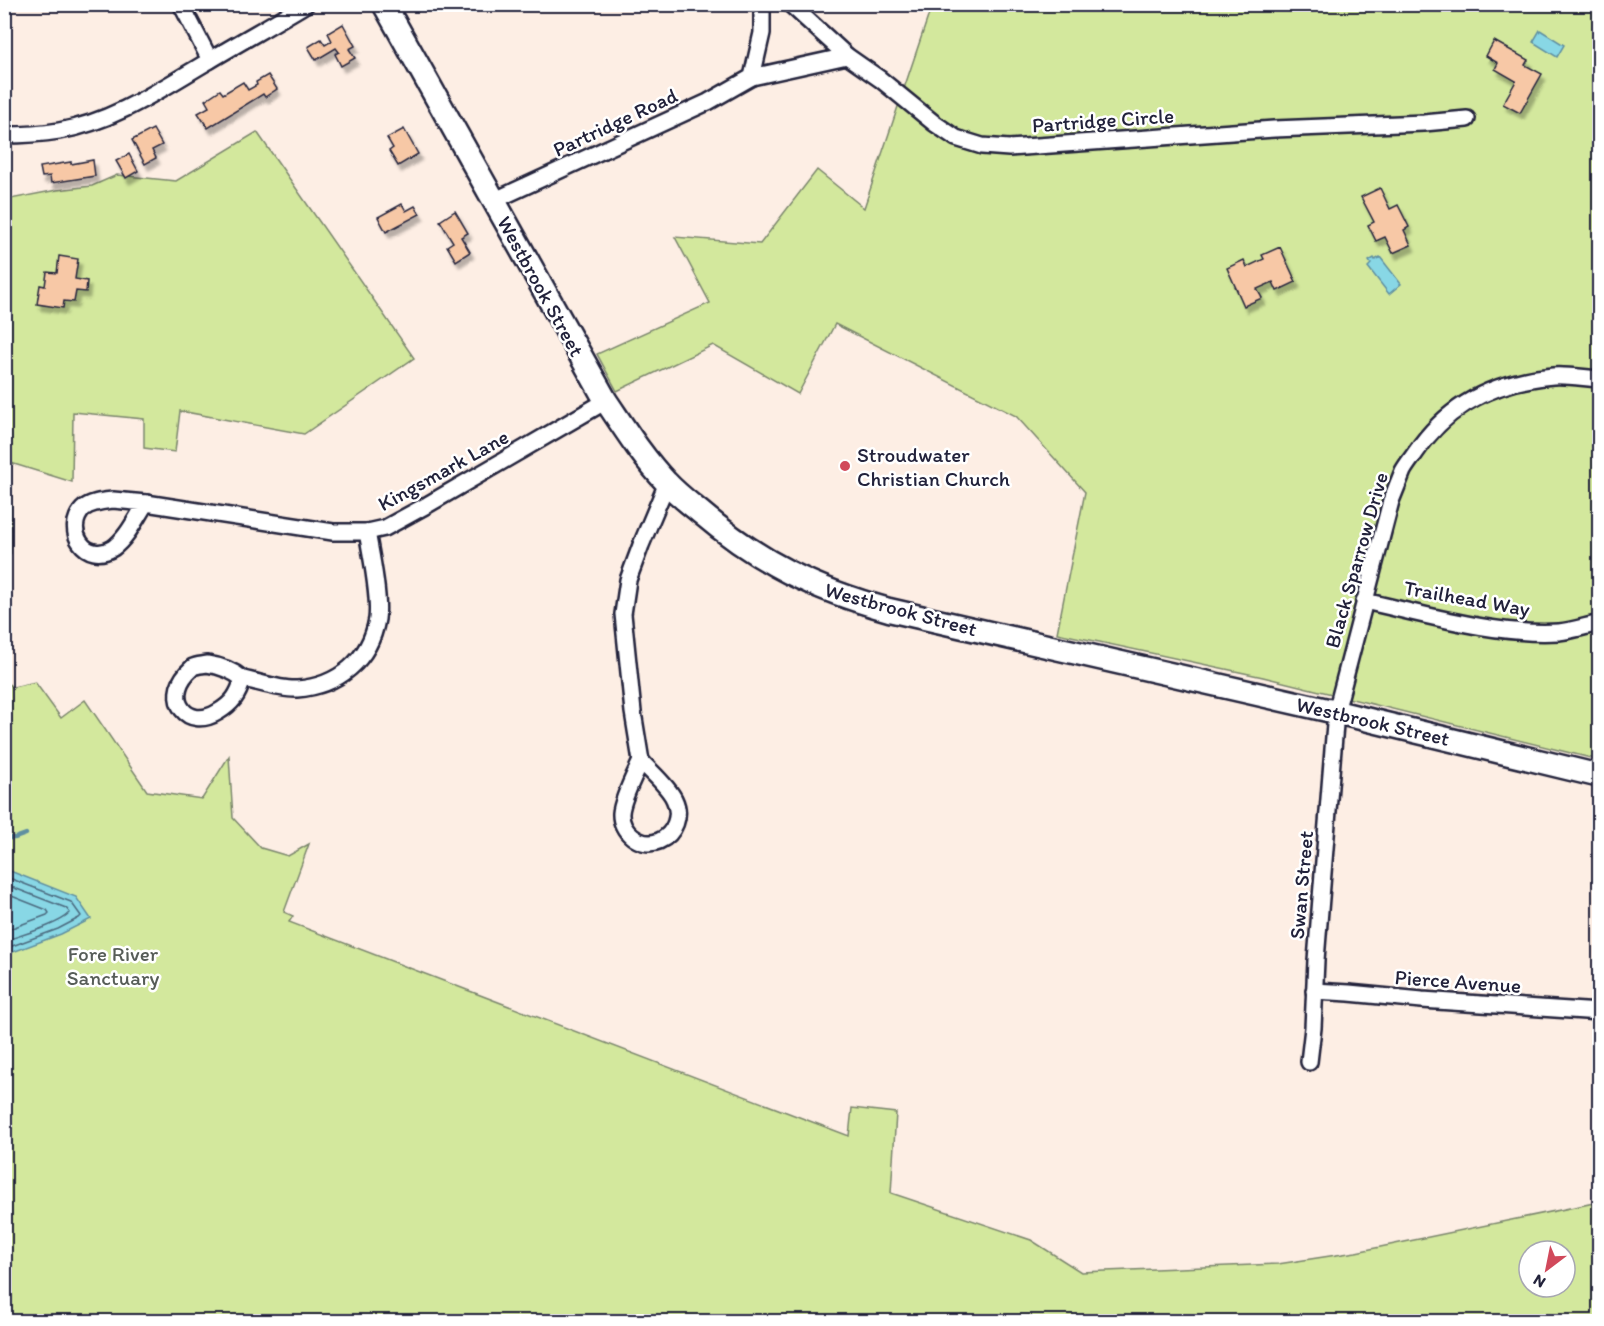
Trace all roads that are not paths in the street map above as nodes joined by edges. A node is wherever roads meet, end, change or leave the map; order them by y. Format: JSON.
{"nodes":[{"id":1,"x":181,"y":4,"type":"edge"},
{"id":2,"x":306,"y":4,"type":"edge"},
{"id":3,"x":384,"y":4,"type":"edge"},
{"id":4,"x":762,"y":4,"type":"edge"},
{"id":5,"x":790,"y":4,"type":"edge"},
{"id":6,"x":847,"y":56,"type":"junction"},
{"id":7,"x":210,"y":60,"type":"junction"},
{"id":8,"x":752,"y":77,"type":"junction"},
{"id":9,"x":1467,"y":119,"type":"dead end"},
{"id":10,"x":4,"y":135,"type":"edge"},
{"id":11,"x":493,"y":201,"type":"junction"},
{"id":12,"x":1599,"y":379,"type":"edge"},
{"id":13,"x":606,"y":402,"type":"junction"},
{"id":14,"x":667,"y":483,"type":"junction"},
{"id":15,"x":146,"y":503,"type":"junction"},
{"id":16,"x":367,"y":532,"type":"junction"},
{"id":17,"x":1364,"y":601,"type":"junction"},
{"id":18,"x":1599,"y":623,"type":"edge"},
{"id":19,"x":243,"y":679,"type":"dead end"},
{"id":20,"x":1336,"y":712,"type":"junction"},
{"id":21,"x":641,"y":761,"type":"junction"},
{"id":22,"x":1599,"y":776,"type":"edge"},
{"id":23,"x":1314,"y":991,"type":"junction"},
{"id":24,"x":1599,"y":1012,"type":"edge"},
{"id":25,"x":1309,"y":1062,"type":"dead end"}],
"edges":[{"from":1,"to":7,"type":"street"},
{"from":2,"to":7,"type":"street"},
{"from":3,"to":11,"type":"main road","name":"Westbrook Street"},
{"from":4,"to":8,"type":"street"},
{"from":5,"to":6,"type":"street","name":"Partridge Circle"},
{"from":6,"to":8,"type":"street","name":"Partridge Road"},
{"from":6,"to":9,"type":"street","name":"Partridge Circle"},
{"from":7,"to":10,"type":"street"},
{"from":8,"to":11,"type":"street","name":"Partridge Road"},
{"from":11,"to":13,"type":"main road","name":"Westbrook Street"},
{"from":12,"to":17,"type":"street","name":"Black Sparrow Drive"},
{"from":13,"to":14,"type":"main road","name":"Westbrook Street"},
{"from":13,"to":16,"type":"street","name":"Kingsmark Lane"},
{"from":14,"to":20,"type":"main road","name":"Westbrook Street"},
{"from":14,"to":21,"type":"street"},
{"from":15,"to":15,"type":"street","name":"Kingsmark Lane"},
{"from":15,"to":16,"type":"street","name":"Kingsmark Lane"},
{"from":16,"to":19,"type":"street"},
{"from":17,"to":18,"type":"street","name":"Trailhead Way"},
{"from":17,"to":20,"type":"street","name":"Black Sparrow Drive"},
{"from":20,"to":22,"type":"main road","name":"Westbrook Street"},
{"from":20,"to":23,"type":"street","name":"Swan Street"},
{"from":21,"to":21,"type":"street"},
{"from":23,"to":24,"type":"street","name":"Pierce Avenue"},
{"from":23,"to":25,"type":"street","name":"Swan Street"}]}
